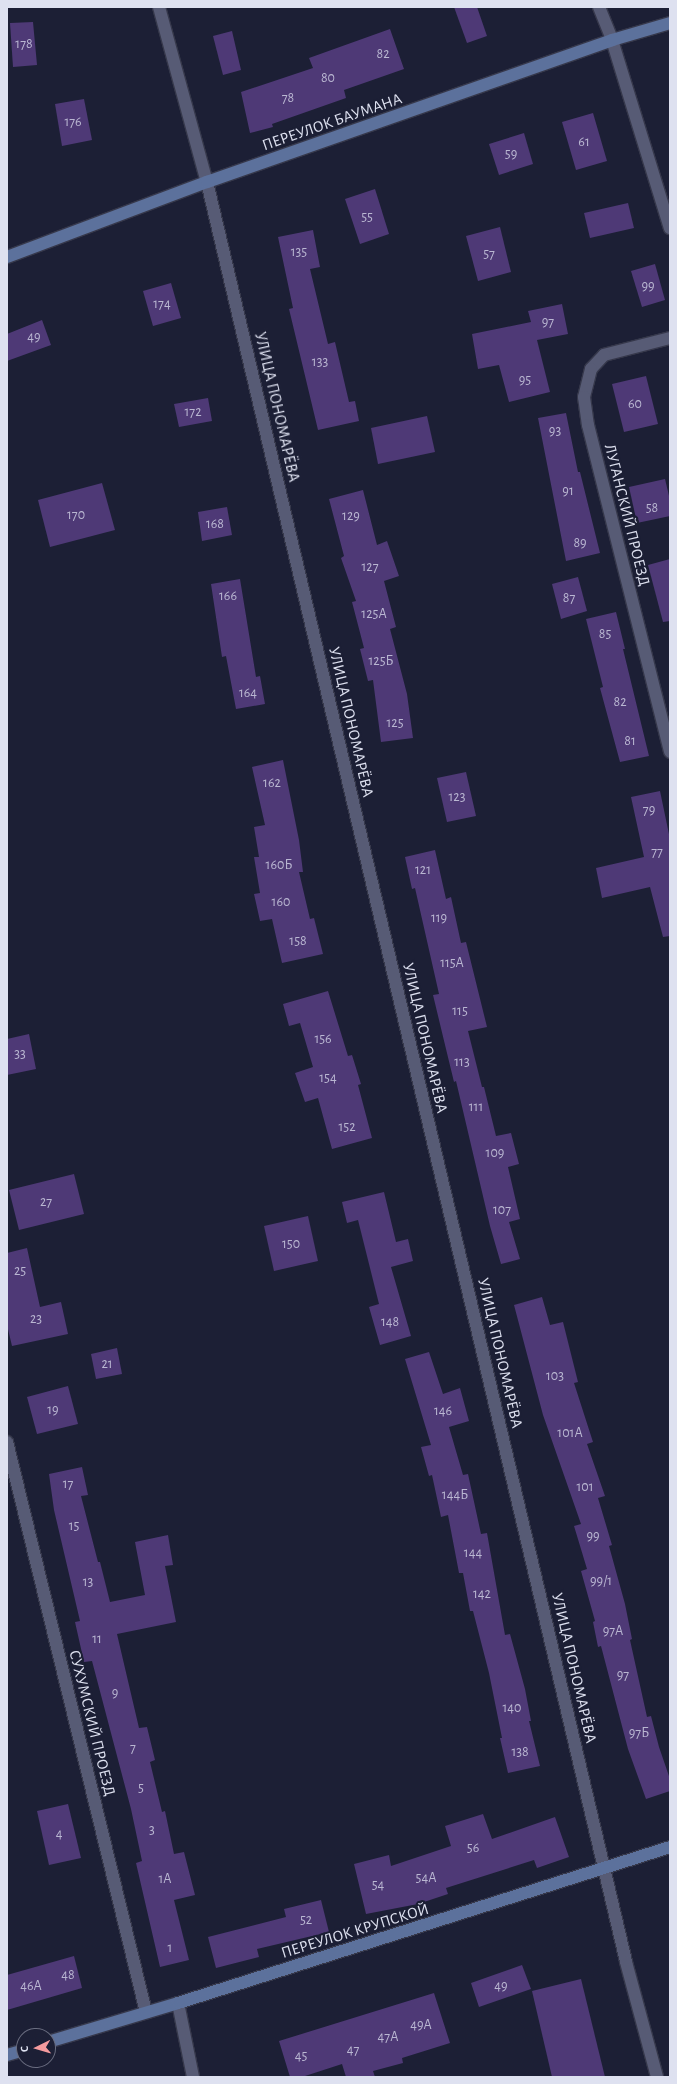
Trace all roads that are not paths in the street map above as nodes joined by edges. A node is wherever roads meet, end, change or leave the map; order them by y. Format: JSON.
{"nodes":[{"id":1,"x":159,"y":7,"type":"edge"},
{"id":2,"x":599,"y":7,"type":"edge"},
{"id":3,"x":670,"y":22,"type":"edge"},
{"id":4,"x":612,"y":40,"type":"junction"},
{"id":5,"x":207,"y":182,"type":"junction"},
{"id":6,"x":670,"y":228,"type":"edge"},
{"id":7,"x":7,"y":257,"type":"edge"},
{"id":8,"x":670,"y":338,"type":"edge"},
{"id":9,"x":670,"y":752,"type":"edge"},
{"id":10,"x":7,"y":1442,"type":"edge"},
{"id":11,"x":670,"y":1848,"type":"edge"},
{"id":12,"x":605,"y":1869,"type":"junction"},
{"id":13,"x":178,"y":2003,"type":"junction"},
{"id":14,"x":146,"y":2012,"type":"junction"},
{"id":15,"x":56,"y":2040,"type":"edge"},
{"id":16,"x":193,"y":2077,"type":"edge"},
{"id":17,"x":657,"y":2077,"type":"edge"}],
"edges":[{"from":1,"to":5,"type":"street","name":"УЛИЦА ПОНОМАРЁВА"},
{"from":2,"to":4,"type":"street"},
{"from":3,"to":4,"type":"street","name":"ПЕРЕУЛОК БАУМАНА"},
{"from":4,"to":5,"type":"street","name":"ПЕРЕУЛОК БАУМАНА"},
{"from":4,"to":6,"type":"street"},
{"from":5,"to":7,"type":"street","name":"ПЕРЕУЛОК БАУМАНА"},
{"from":5,"to":12,"type":"street","name":"УЛИЦА ПОНОМАРЁВА"},
{"from":8,"to":9,"type":"street","name":"ЛУГАНСКИЙ ПРОЕЗД"},
{"from":10,"to":14,"type":"street","name":"СУХУМСКИЙ ПРОЕЗД"},
{"from":11,"to":12,"type":"street","name":"ПЕРЕУЛОК КРУПСКОЙ"},
{"from":12,"to":13,"type":"street","name":"ПЕРЕУЛОК КРУПСКОЙ"},
{"from":12,"to":17,"type":"street","name":"УЛИЦА ПОНОМАРЁВА"},
{"from":13,"to":14,"type":"street","name":"ПЕРЕУЛОК КРУПСКОЙ"},
{"from":13,"to":16,"type":"street"},
{"from":14,"to":15,"type":"street","name":"ПЕРЕУЛОК КРУПСКОЙ"}]}
